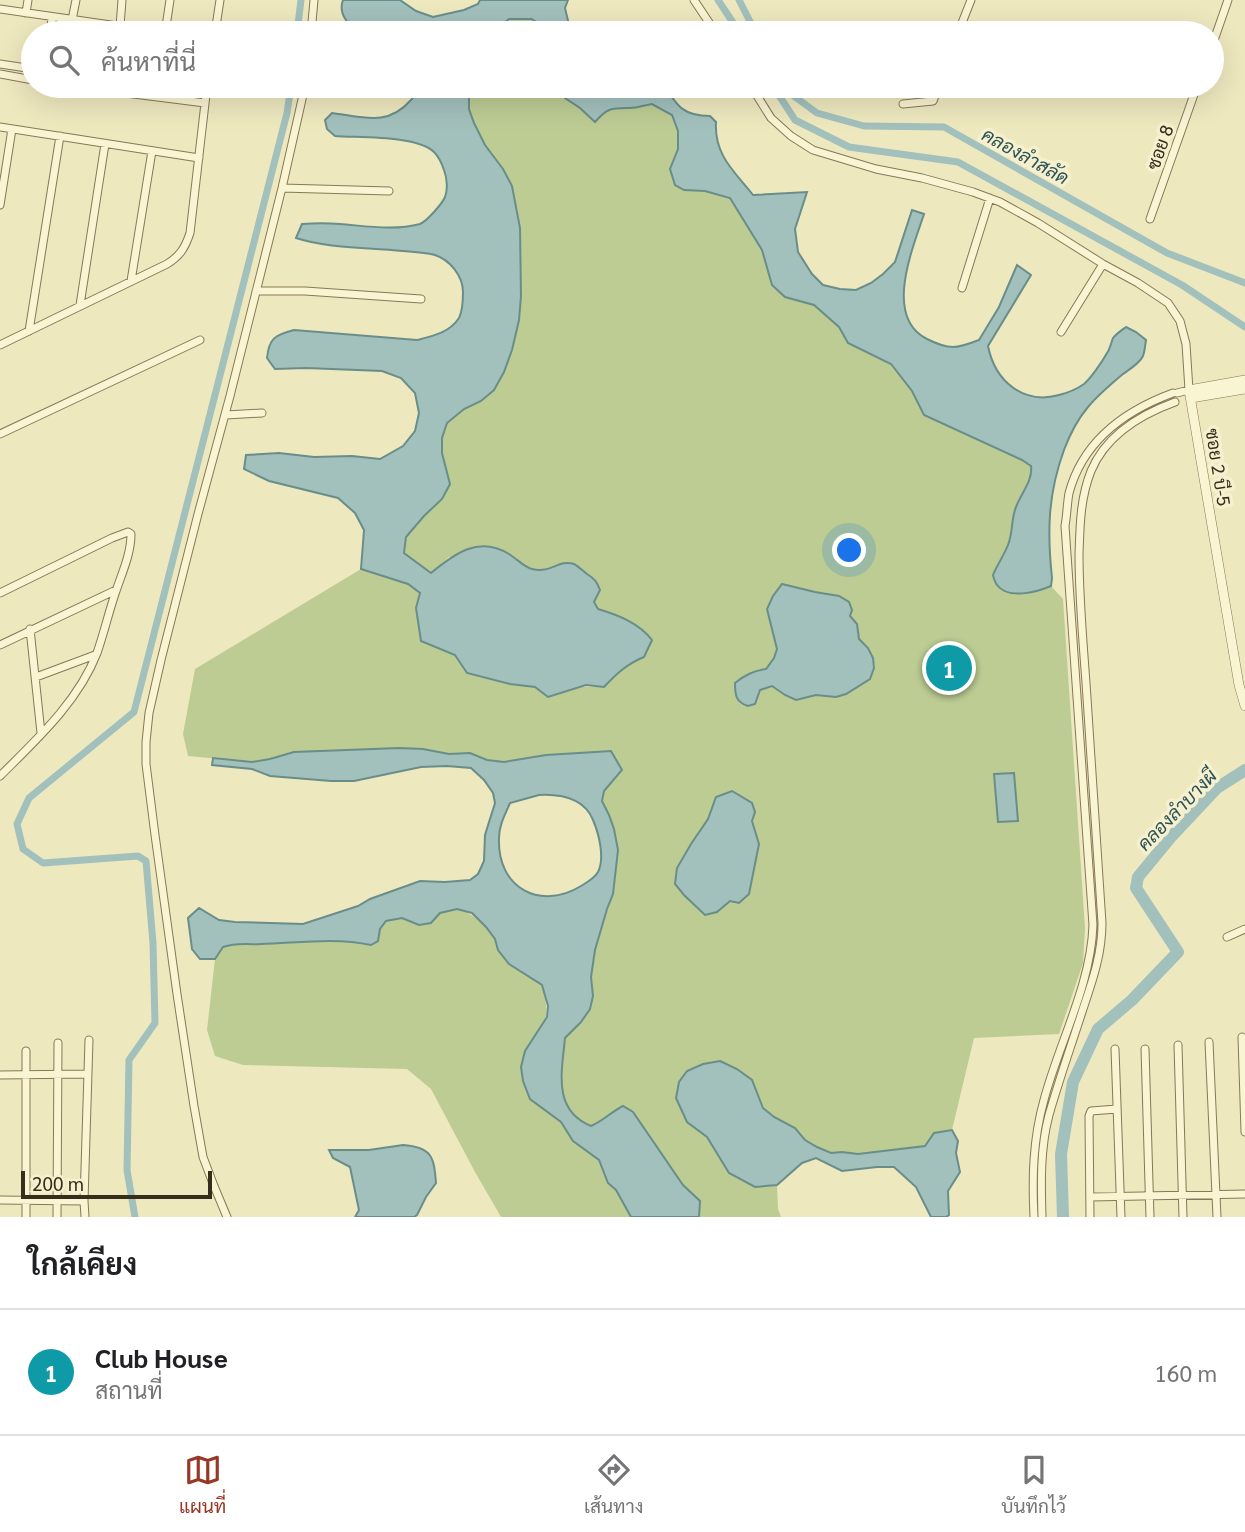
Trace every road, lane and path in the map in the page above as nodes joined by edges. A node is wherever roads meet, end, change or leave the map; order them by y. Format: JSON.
{"nodes":[{"id":1,"x":28,"y":0,"type":"edge"},
{"id":2,"x":76,"y":0,"type":"edge"},
{"id":3,"x":122,"y":0,"type":"edge"},
{"id":4,"x":170,"y":0,"type":"edge"},
{"id":5,"x":220,"y":0,"type":"edge"},
{"id":6,"x":314,"y":0,"type":"edge"},
{"id":7,"x":694,"y":0,"type":"edge"},
{"id":8,"x":971,"y":0,"type":"edge"},
{"id":9,"x":1228,"y":0,"type":"edge"},
{"id":10,"x":0,"y":9,"type":"edge"},
{"id":11,"x":26,"y":13,"type":"junction"},
{"id":12,"x":52,"y":18,"type":"junction"},
{"id":13,"x":72,"y":20,"type":"junction"},
{"id":14,"x":52,"y":21,"type":"edge"},
{"id":15,"x":80,"y":21,"type":"edge"},
{"id":16,"x":120,"y":21,"type":"edge"},
{"id":17,"x":167,"y":21,"type":"edge"},
{"id":18,"x":217,"y":21,"type":"edge"},
{"id":19,"x":312,"y":21,"type":"edge"},
{"id":20,"x":708,"y":21,"type":"edge"},
{"id":21,"x":963,"y":21,"type":"edge"},
{"id":22,"x":1221,"y":21,"type":"edge"},
{"id":23,"x":0,"y":64,"type":"edge"},
{"id":24,"x":21,"y":67,"type":"edge"},
{"id":25,"x":0,"y":74,"type":"edge"},
{"id":26,"x":21,"y":78,"type":"edge"},
{"id":27,"x":196,"y":98,"type":"edge"},
{"id":28,"x":201,"y":98,"type":"edge"},
{"id":29,"x":302,"y":98,"type":"edge"},
{"id":30,"x":758,"y":98,"type":"edge"},
{"id":31,"x":934,"y":98,"type":"edge"},
{"id":32,"x":1194,"y":98,"type":"edge"},
{"id":33,"x":206,"y":99,"type":"junction"},
{"id":34,"x":903,"y":104,"type":"dead end"},
{"id":35,"x":0,"y":127,"type":"edge"},
{"id":36,"x":12,"y":129,"type":"junction"},
{"id":37,"x":60,"y":136,"type":"junction"},
{"id":38,"x":105,"y":144,"type":"junction"},
{"id":39,"x":152,"y":151,"type":"junction"},
{"id":40,"x":199,"y":158,"type":"junction"},
{"id":41,"x":282,"y":188,"type":"junction"},
{"id":42,"x":389,"y":191,"type":"dead end"},
{"id":43,"x":990,"y":198,"type":"junction"},
{"id":44,"x":0,"y":205,"type":"edge"},
{"id":45,"x":1150,"y":219,"type":"dead end"},
{"id":46,"x":1103,"y":264,"type":"junction"},
{"id":47,"x":131,"y":281,"type":"junction"},
{"id":48,"x":962,"y":288,"type":"dead end"},
{"id":49,"x":256,"y":291,"type":"junction"},
{"id":50,"x":421,"y":299,"type":"dead end"},
{"id":51,"x":80,"y":305,"type":"junction"},
{"id":52,"x":29,"y":331,"type":"junction"},
{"id":53,"x":1061,"y":332,"type":"dead end"},
{"id":54,"x":200,"y":340,"type":"dead end"},
{"id":55,"x":0,"y":345,"type":"edge"},
{"id":56,"x":1245,"y":380,"type":"edge"},
{"id":57,"x":1245,"y":389,"type":"edge"},
{"id":58,"x":1190,"y":394,"type":"junction"},
{"id":59,"x":1176,"y":397,"type":"junction"},
{"id":60,"x":262,"y":412,"type":"dead end"},
{"id":61,"x":226,"y":415,"type":"junction"},
{"id":62,"x":0,"y":434,"type":"edge"},
{"id":63,"x":116,"y":590,"type":"junction"},
{"id":64,"x":0,"y":593,"type":"edge"},
{"id":65,"x":30,"y":629,"type":"junction"},
{"id":66,"x":0,"y":645,"type":"edge"},
{"id":67,"x":96,"y":655,"type":"junction"},
{"id":68,"x":36,"y":677,"type":"junction"},
{"id":69,"x":1245,"y":706,"type":"edge"},
{"id":70,"x":41,"y":733,"type":"junction"},
{"id":71,"x":0,"y":776,"type":"edge"},
{"id":72,"x":1245,"y":929,"type":"edge"},
{"id":73,"x":1227,"y":937,"type":"dead end"},
{"id":74,"x":1242,"y":1037,"type":"dead end"},
{"id":75,"x":89,"y":1040,"type":"dead end"},
{"id":76,"x":1209,"y":1042,"type":"dead end"},
{"id":77,"x":58,"y":1043,"type":"dead end"},
{"id":78,"x":1178,"y":1045,"type":"dead end"},
{"id":79,"x":1115,"y":1049,"type":"dead end"},
{"id":80,"x":1145,"y":1049,"type":"dead end"},
{"id":81,"x":26,"y":1051,"type":"dead end"},
{"id":82,"x":88,"y":1074,"type":"junction"},
{"id":83,"x":0,"y":1075,"type":"edge"},
{"id":84,"x":26,"y":1075,"type":"junction"},
{"id":85,"x":58,"y":1075,"type":"junction"},
{"id":86,"x":1117,"y":1109,"type":"junction"},
{"id":87,"x":1245,"y":1132,"type":"edge"},
{"id":88,"x":1245,"y":1194,"type":"edge"},
{"id":89,"x":1216,"y":1195,"type":"junction"},
{"id":90,"x":1121,"y":1196,"type":"junction"},
{"id":91,"x":1183,"y":1196,"type":"junction"},
{"id":92,"x":1090,"y":1197,"type":"junction"},
{"id":93,"x":1150,"y":1197,"type":"junction"},
{"id":94,"x":0,"y":1200,"type":"edge"},
{"id":95,"x":26,"y":1200,"type":"junction"},
{"id":96,"x":58,"y":1201,"type":"junction"},
{"id":97,"x":84,"y":1201,"type":"junction"},
{"id":98,"x":26,"y":1217,"type":"edge"},
{"id":99,"x":57,"y":1217,"type":"edge"},
{"id":100,"x":85,"y":1217,"type":"edge"},
{"id":101,"x":228,"y":1217,"type":"edge"},
{"id":102,"x":1034,"y":1217,"type":"edge"},
{"id":103,"x":1042,"y":1217,"type":"edge"},
{"id":104,"x":1090,"y":1217,"type":"edge"},
{"id":105,"x":1122,"y":1217,"type":"edge"},
{"id":106,"x":1150,"y":1217,"type":"edge"},
{"id":107,"x":1183,"y":1217,"type":"edge"},
{"id":108,"x":1217,"y":1217,"type":"edge"}],
"edges":[{"from":1,"to":11,"type":"street"},
{"from":2,"to":13,"type":"street"},
{"from":3,"to":16,"type":"street"},
{"from":4,"to":17,"type":"street"},
{"from":5,"to":18,"type":"street"},
{"from":6,"to":19,"type":"street"},
{"from":7,"to":20,"type":"street"},
{"from":8,"to":21,"type":"street"},
{"from":9,"to":22,"type":"street"},
{"from":10,"to":11,"type":"street"},
{"from":11,"to":12,"type":"street"},
{"from":12,"to":13,"type":"street"},
{"from":12,"to":14,"type":"street"},
{"from":13,"to":15,"type":"street"},
{"from":23,"to":24,"type":"street"},
{"from":25,"to":26,"type":"street"},
{"from":27,"to":33,"type":"street"},
{"from":28,"to":33,"type":"street"},
{"from":29,"to":41,"type":"street"},
{"from":30,"to":43,"type":"street"},
{"from":31,"to":34,"type":"street"},
{"from":32,"to":45,"type":"street","name":"ซอย 8"},
{"from":33,"to":40,"type":"street"},
{"from":35,"to":36,"type":"street"},
{"from":36,"to":37,"type":"street"},
{"from":36,"to":44,"type":"street"},
{"from":37,"to":38,"type":"street"},
{"from":37,"to":52,"type":"street"},
{"from":38,"to":39,"type":"street"},
{"from":38,"to":51,"type":"street"},
{"from":39,"to":40,"type":"street"},
{"from":39,"to":47,"type":"street"},
{"from":40,"to":47,"type":"street"},
{"from":41,"to":42,"type":"street"},
{"from":41,"to":49,"type":"street"},
{"from":43,"to":46,"type":"street"},
{"from":43,"to":48,"type":"street"},
{"from":46,"to":53,"type":"street"},
{"from":46,"to":58,"type":"street"},
{"from":47,"to":51,"type":"street"},
{"from":49,"to":50,"type":"street"},
{"from":49,"to":61,"type":"street"},
{"from":51,"to":52,"type":"street"},
{"from":52,"to":55,"type":"street"},
{"from":54,"to":62,"type":"street"},
{"from":56,"to":58,"type":"street"},
{"from":57,"to":58,"type":"street"},
{"from":58,"to":59,"type":"street"},
{"from":58,"to":69,"type":"street","name":"ซอย 2 บี-5"},
{"from":59,"to":102,"type":"street"},
{"from":59,"to":103,"type":"street"},
{"from":60,"to":61,"type":"street"},
{"from":61,"to":101,"type":"street"},
{"from":63,"to":64,"type":"street"},
{"from":63,"to":65,"type":"street"},
{"from":63,"to":67,"type":"street"},
{"from":65,"to":66,"type":"street"},
{"from":65,"to":68,"type":"street"},
{"from":67,"to":68,"type":"street"},
{"from":67,"to":70,"type":"street"},
{"from":68,"to":70,"type":"street"},
{"from":70,"to":71,"type":"street"},
{"from":72,"to":73,"type":"street"},
{"from":74,"to":87,"type":"street"},
{"from":75,"to":82,"type":"street"},
{"from":76,"to":89,"type":"street"},
{"from":77,"to":85,"type":"street"},
{"from":78,"to":91,"type":"street"},
{"from":79,"to":86,"type":"street"},
{"from":80,"to":93,"type":"street"},
{"from":81,"to":84,"type":"street"},
{"from":82,"to":85,"type":"street"},
{"from":82,"to":97,"type":"street"},
{"from":83,"to":84,"type":"street"},
{"from":84,"to":85,"type":"street"},
{"from":84,"to":95,"type":"street"},
{"from":85,"to":96,"type":"street"},
{"from":86,"to":90,"type":"street"},
{"from":86,"to":92,"type":"street"},
{"from":88,"to":89,"type":"street"},
{"from":89,"to":91,"type":"street"},
{"from":89,"to":108,"type":"street"},
{"from":90,"to":92,"type":"street"},
{"from":90,"to":93,"type":"street"},
{"from":90,"to":105,"type":"street"},
{"from":91,"to":93,"type":"street"},
{"from":91,"to":107,"type":"street"},
{"from":92,"to":104,"type":"street"},
{"from":93,"to":106,"type":"street"},
{"from":94,"to":95,"type":"street"},
{"from":95,"to":96,"type":"street"},
{"from":95,"to":98,"type":"street"},
{"from":96,"to":97,"type":"street"},
{"from":96,"to":99,"type":"street"},
{"from":97,"to":100,"type":"street"}]}
